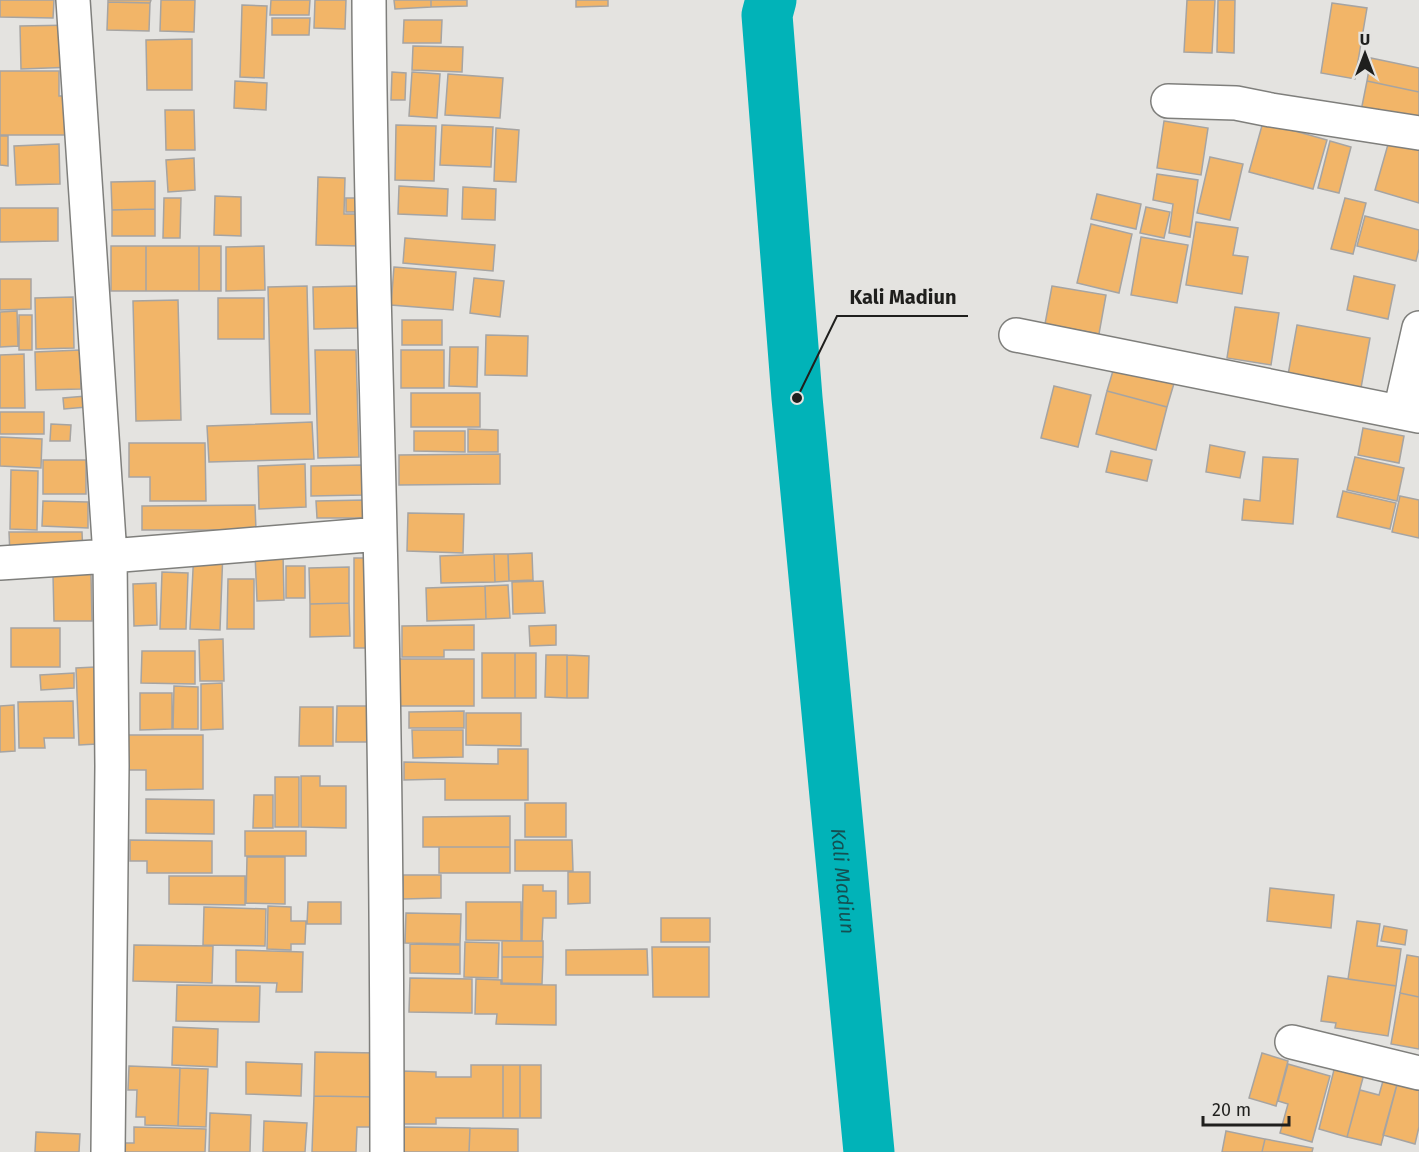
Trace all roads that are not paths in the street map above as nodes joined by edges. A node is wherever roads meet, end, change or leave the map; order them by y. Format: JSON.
{"nodes":[{"id":1,"x":73,"y":0,"type":"edge"},
{"id":2,"x":369,"y":0,"type":"edge"},
{"id":3,"x":1168,"y":101,"type":"dead end"},
{"id":4,"x":1419,"y":133,"type":"edge"},
{"id":5,"x":1419,"y":328,"type":"edge"},
{"id":6,"x":1017,"y":335,"type":"dead end"},
{"id":7,"x":1409,"y":414,"type":"edge"},
{"id":8,"x":380,"y":534,"type":"junction"},
{"id":9,"x":110,"y":556,"type":"junction"},
{"id":10,"x":0,"y":563,"type":"edge"},
{"id":11,"x":1292,"y":1042,"type":"dead end"},
{"id":12,"x":1419,"y":1073,"type":"edge"},
{"id":13,"x":108,"y":1152,"type":"edge"},
{"id":14,"x":387,"y":1152,"type":"edge"}],
"edges":[{"from":1,"to":9,"type":"street"},
{"from":2,"to":8,"type":"street"},
{"from":3,"to":4,"type":"street"},
{"from":5,"to":7,"type":"street"},
{"from":6,"to":7,"type":"street"},
{"from":8,"to":9,"type":"street"},
{"from":8,"to":14,"type":"street"},
{"from":9,"to":10,"type":"street"},
{"from":9,"to":13,"type":"street"},
{"from":11,"to":12,"type":"street"}]}
